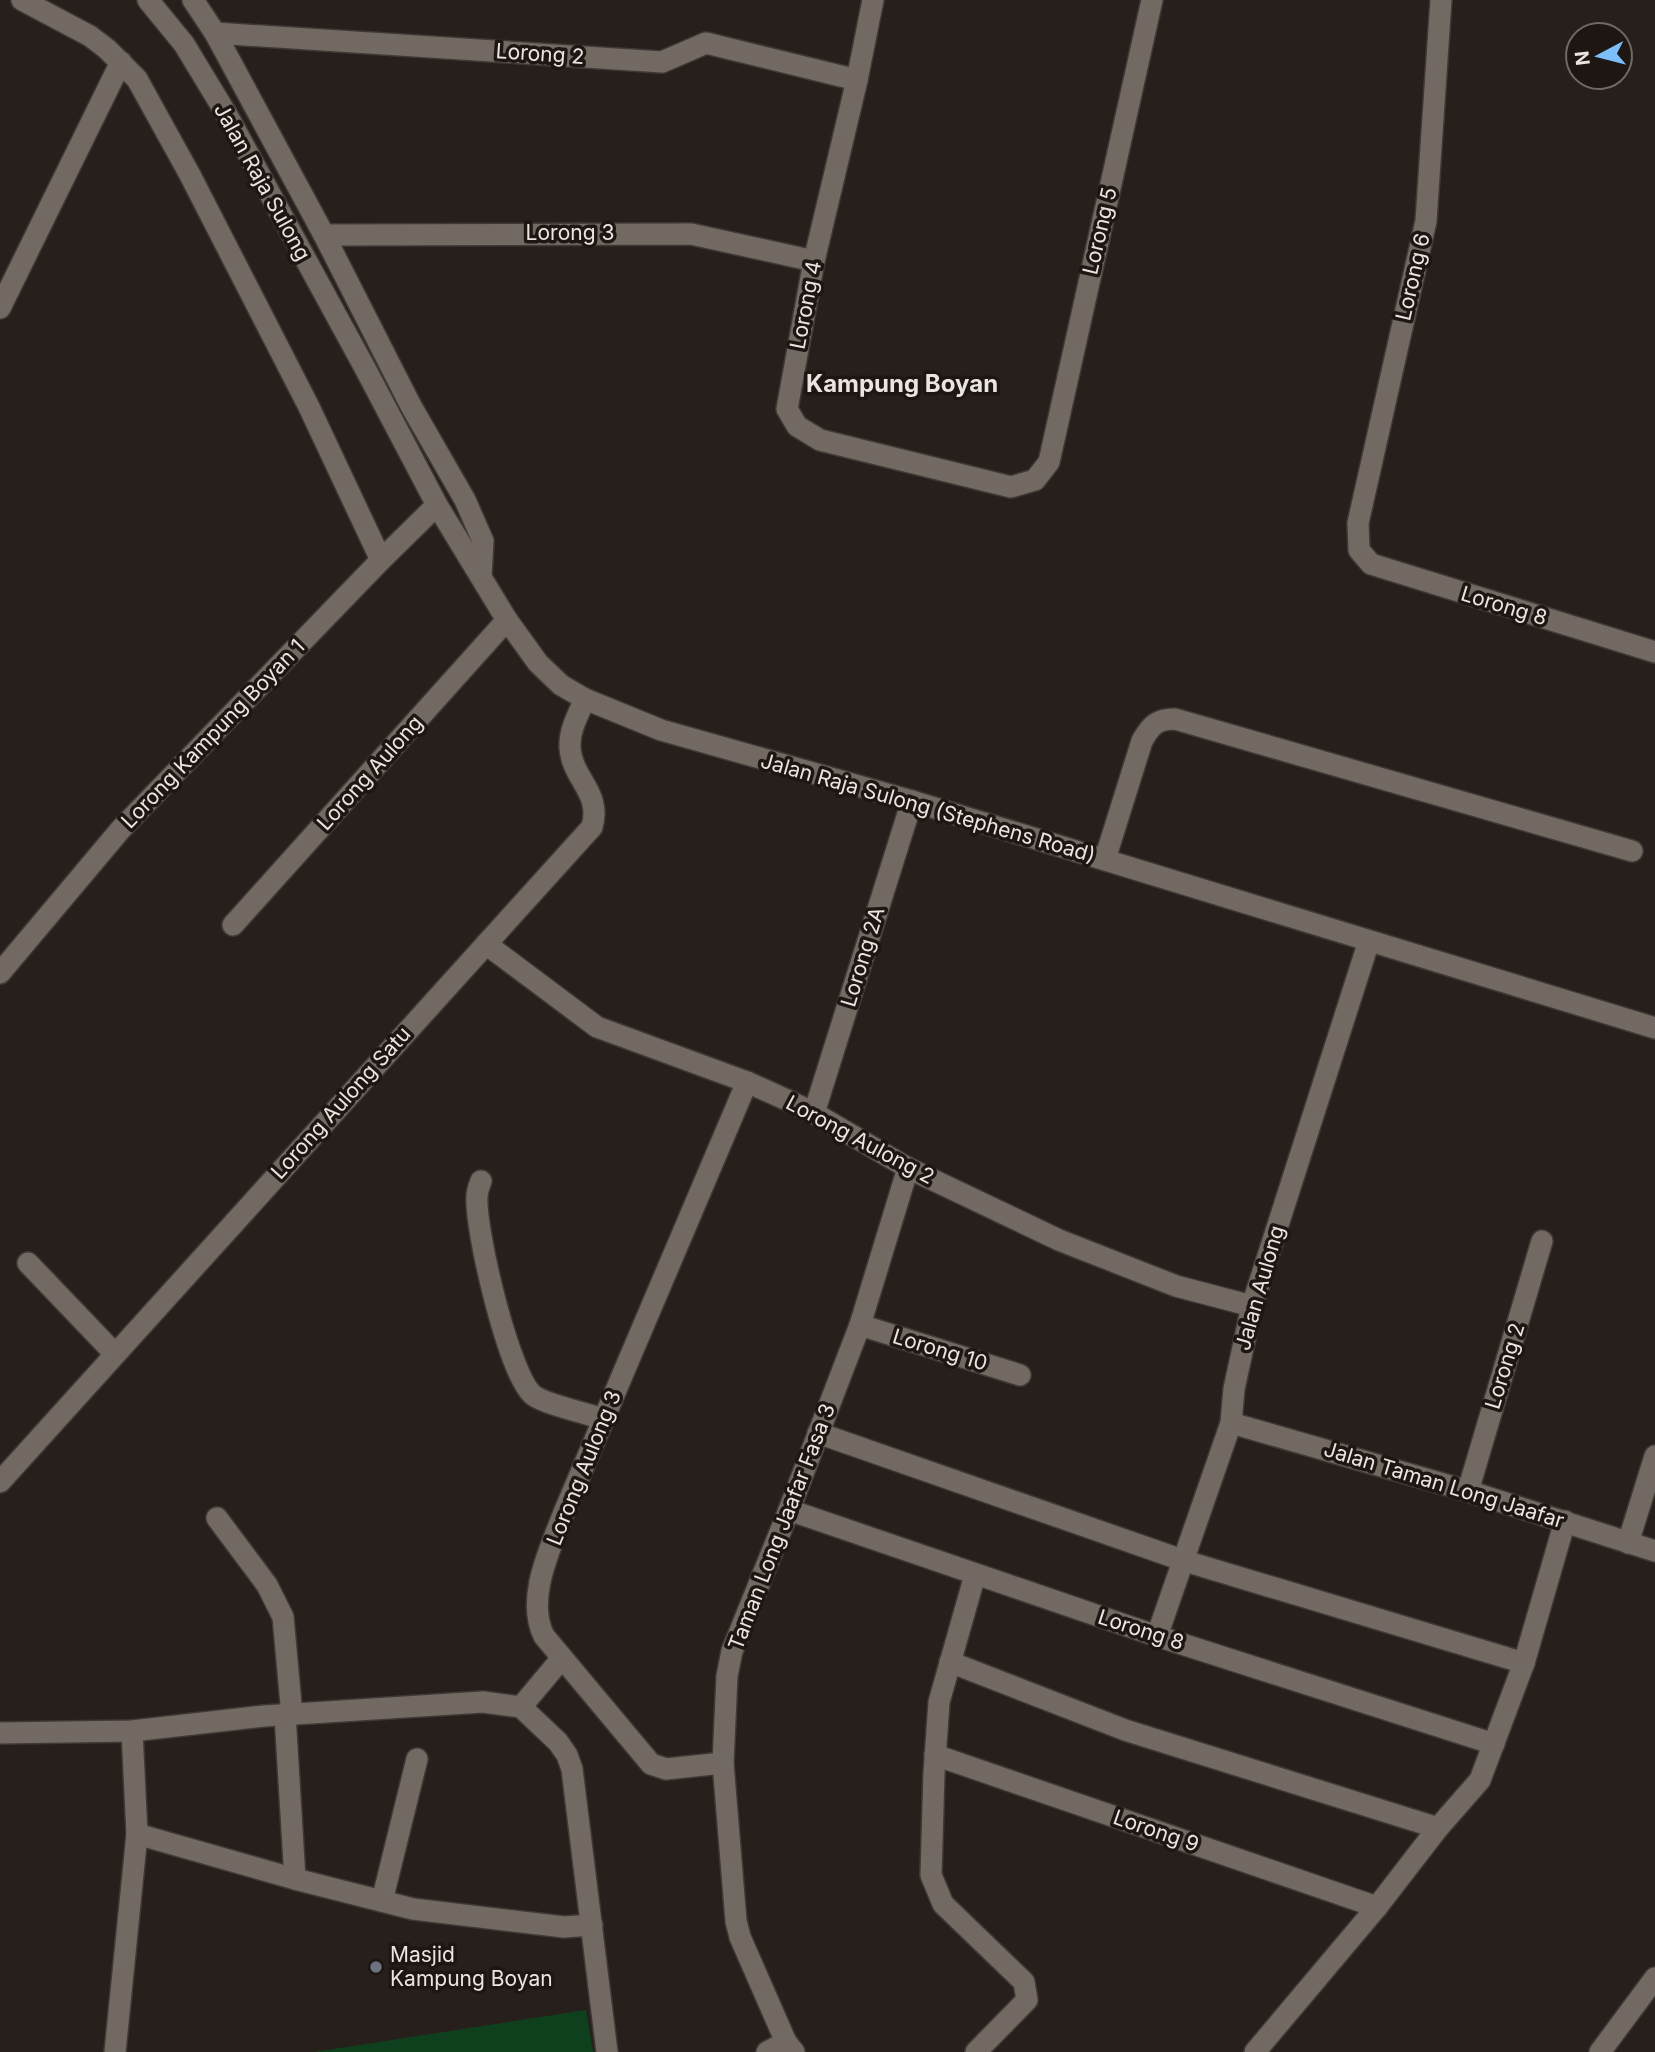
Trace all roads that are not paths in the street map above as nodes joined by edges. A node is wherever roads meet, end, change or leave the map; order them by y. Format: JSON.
{"nodes":[{"id":1,"x":22,"y":0,"type":"edge"},
{"id":2,"x":148,"y":0,"type":"edge"},
{"id":3,"x":193,"y":0,"type":"edge"},
{"id":4,"x":873,"y":0,"type":"edge"},
{"id":5,"x":1152,"y":0,"type":"edge"},
{"id":6,"x":1441,"y":0,"type":"edge"},
{"id":7,"x":215,"y":33,"type":"junction"},
{"id":8,"x":121,"y":62,"type":"junction"},
{"id":9,"x":857,"y":80,"type":"junction"},
{"id":10,"x":324,"y":235,"type":"junction"},
{"id":11,"x":814,"y":261,"type":"junction"},
{"id":12,"x":0,"y":307,"type":"edge"},
{"id":13,"x":366,"y":370,"type":"joint"},
{"id":14,"x":1049,"y":463,"type":"joint"},
{"id":15,"x":437,"y":505,"type":"junction"},
{"id":16,"x":1359,"y":550,"type":"joint"},
{"id":17,"x":381,"y":560,"type":"junction"},
{"id":18,"x":481,"y":576,"type":"junction"},
{"id":19,"x":507,"y":620,"type":"junction"},
{"id":20,"x":1655,"y":652,"type":"edge"},
{"id":21,"x":585,"y":699,"type":"junction"},
{"id":22,"x":912,"y":801,"type":"junction"},
{"id":23,"x":1632,"y":851,"type":"dead end"},
{"id":24,"x":1105,"y":859,"type":"junction"},
{"id":25,"x":233,"y":925,"type":"dead end"},
{"id":26,"x":1369,"y":941,"type":"junction"},
{"id":27,"x":486,"y":944,"type":"junction"},
{"id":28,"x":0,"y":973,"type":"edge"},
{"id":29,"x":1655,"y":1028,"type":"edge"},
{"id":30,"x":747,"y":1082,"type":"junction"},
{"id":31,"x":814,"y":1113,"type":"junction"},
{"id":32,"x":908,"y":1168,"type":"junction"},
{"id":33,"x":481,"y":1181,"type":"dead end"},
{"id":34,"x":1542,"y":1241,"type":"dead end"},
{"id":35,"x":28,"y":1263,"type":"dead end"},
{"id":36,"x":1252,"y":1306,"type":"junction"},
{"id":37,"x":860,"y":1325,"type":"junction"},
{"id":38,"x":115,"y":1354,"type":"junction"},
{"id":39,"x":1020,"y":1375,"type":"dead end"},
{"id":40,"x":604,"y":1419,"type":"junction"},
{"id":41,"x":1231,"y":1423,"type":"junction"},
{"id":42,"x":818,"y":1433,"type":"junction"},
{"id":43,"x":1655,"y":1456,"type":"edge"},
{"id":44,"x":0,"y":1482,"type":"edge"},
{"id":45,"x":1468,"y":1491,"type":"junction"},
{"id":46,"x":789,"y":1510,"type":"junction"},
{"id":47,"x":217,"y":1518,"type":"dead end"},
{"id":48,"x":1565,"y":1521,"type":"junction"},
{"id":49,"x":1628,"y":1543,"type":"junction"},
{"id":50,"x":1655,"y":1551,"type":"edge"},
{"id":51,"x":1185,"y":1561,"type":"junction"},
{"id":52,"x":975,"y":1575,"type":"junction"},
{"id":53,"x":1157,"y":1636,"type":"junction"},
{"id":54,"x":562,"y":1658,"type":"junction"},
{"id":55,"x":950,"y":1662,"type":"junction"},
{"id":56,"x":1524,"y":1663,"type":"junction"},
{"id":57,"x":521,"y":1707,"type":"junction"},
{"id":58,"x":288,"y":1715,"type":"junction"},
{"id":59,"x":132,"y":1731,"type":"junction"},
{"id":60,"x":0,"y":1733,"type":"edge"},
{"id":61,"x":1494,"y":1744,"type":"junction"},
{"id":62,"x":935,"y":1755,"type":"junction"},
{"id":63,"x":417,"y":1759,"type":"dead end"},
{"id":64,"x":723,"y":1763,"type":"junction"},
{"id":65,"x":1438,"y":1828,"type":"junction"},
{"id":66,"x":138,"y":1834,"type":"junction"},
{"id":67,"x":295,"y":1879,"type":"junction"},
{"id":68,"x":382,"y":1901,"type":"junction"},
{"id":69,"x":1377,"y":1908,"type":"junction"},
{"id":70,"x":592,"y":1925,"type":"junction"},
{"id":71,"x":1655,"y":1978,"type":"edge"},
{"id":72,"x":790,"y":2047,"type":"edge"},
{"id":73,"x":115,"y":2052,"type":"edge"},
{"id":74,"x":607,"y":2052,"type":"edge"},
{"id":75,"x":767,"y":2052,"type":"edge"},
{"id":76,"x":976,"y":2052,"type":"edge"},
{"id":77,"x":1255,"y":2052,"type":"edge"},
{"id":78,"x":1600,"y":2052,"type":"edge"}],
"edges":[{"from":1,"to":8,"type":"street"},
{"from":2,"to":13,"type":"street","name":"Jalan Raja Sulong"},
{"from":3,"to":7,"type":"street"},
{"from":4,"to":9,"type":"street","name":"Lorong 4"},
{"from":5,"to":14,"type":"street","name":"Lorong 5"},
{"from":6,"to":16,"type":"street","name":"Lorong 6"},
{"from":7,"to":9,"type":"street","name":"Lorong 2"},
{"from":7,"to":10,"type":"street"},
{"from":8,"to":12,"type":"street"},
{"from":8,"to":17,"type":"street"},
{"from":9,"to":11,"type":"street","name":"Lorong 4"},
{"from":10,"to":11,"type":"street","name":"Lorong 3"},
{"from":10,"to":18,"type":"street"},
{"from":11,"to":14,"type":"street","name":"Lorong 4"},
{"from":13,"to":15,"type":"street","name":"Jalan Raja Sulong (Stephens Road)"},
{"from":15,"to":17,"type":"street","name":"Lorong Kampung Boyan 1"},
{"from":15,"to":18,"type":"street","name":"Jalan Raja Sulong (Stephens Road)"},
{"from":16,"to":20,"type":"street","name":"Lorong 8"},
{"from":17,"to":28,"type":"street","name":"Lorong Kampung Boyan 1"},
{"from":18,"to":19,"type":"street","name":"Jalan Raja Sulong (Stephens Road)"},
{"from":19,"to":21,"type":"street","name":"Jalan Raja Sulong (Stephens Road)"},
{"from":19,"to":25,"type":"street","name":"Lorong Aulong"},
{"from":21,"to":22,"type":"street","name":"Jalan Raja Sulong (Stephens Road)"},
{"from":21,"to":27,"type":"street","name":"Lorong Aulong Satu"},
{"from":22,"to":24,"type":"street","name":"Jalan Raja Sulong (Stephens Road)"},
{"from":22,"to":31,"type":"street","name":"Lorong 2A"},
{"from":23,"to":24,"type":"street"},
{"from":24,"to":26,"type":"street","name":"Jalan Raja Sulong (Stephens Road)"},
{"from":26,"to":29,"type":"street","name":"Jalan Raja Sulong (Stephens Road)"},
{"from":26,"to":36,"type":"street","name":"Jalan Aulong"},
{"from":27,"to":30,"type":"street","name":"Lorong Aulong 2"},
{"from":27,"to":38,"type":"street","name":"Lorong Aulong Satu"},
{"from":30,"to":31,"type":"street","name":"Lorong Aulong 2"},
{"from":30,"to":40,"type":"street","name":"Lorong Aulong 3"},
{"from":31,"to":32,"type":"street","name":"Lorong Aulong 2"},
{"from":32,"to":36,"type":"street","name":"Lorong Aulong 2"},
{"from":32,"to":37,"type":"street","name":"Taman Long Jaafar Fasa 3"},
{"from":33,"to":40,"type":"street"},
{"from":34,"to":45,"type":"street","name":"Lorong 2"},
{"from":35,"to":38,"type":"street"},
{"from":36,"to":41,"type":"street","name":"Jalan Aulong"},
{"from":37,"to":39,"type":"street","name":"Lorong 10"},
{"from":37,"to":42,"type":"street","name":"Taman Long Jaafar Fasa 3"},
{"from":38,"to":44,"type":"street","name":"Lorong Aulong Satu"},
{"from":40,"to":54,"type":"street","name":"Lorong Aulong 3"},
{"from":41,"to":45,"type":"street","name":"Jalan Taman Long Jaafar"},
{"from":41,"to":51,"type":"street","name":"Jalan Aulong"},
{"from":42,"to":46,"type":"street","name":"Taman Long Jaafar Fasa 3"},
{"from":42,"to":51,"type":"street"},
{"from":43,"to":49,"type":"street"},
{"from":45,"to":48,"type":"street","name":"Jalan Taman Long Jaafar"},
{"from":46,"to":52,"type":"street","name":"Lorong 8"},
{"from":46,"to":64,"type":"street","name":"Taman Long Jaafar Fasa 3"},
{"from":47,"to":58,"type":"street"},
{"from":48,"to":49,"type":"street","name":"Jalan Taman Long Jaafar"},
{"from":48,"to":56,"type":"street"},
{"from":49,"to":50,"type":"street","name":"Jalan Taman Long Jaafar"},
{"from":51,"to":53,"type":"street","name":"Jalan Aulong"},
{"from":51,"to":56,"type":"street"},
{"from":52,"to":53,"type":"street","name":"Lorong 8"},
{"from":52,"to":55,"type":"street"},
{"from":53,"to":61,"type":"street","name":"Lorong 8"},
{"from":54,"to":57,"type":"street"},
{"from":54,"to":64,"type":"street","name":"Lorong Aulong 3"},
{"from":55,"to":62,"type":"street"},
{"from":55,"to":65,"type":"street"},
{"from":56,"to":61,"type":"street"},
{"from":57,"to":58,"type":"street"},
{"from":57,"to":70,"type":"street"},
{"from":58,"to":59,"type":"street"},
{"from":58,"to":67,"type":"street"},
{"from":59,"to":60,"type":"street"},
{"from":59,"to":66,"type":"street"},
{"from":61,"to":65,"type":"street"},
{"from":62,"to":69,"type":"street","name":"Lorong 9"},
{"from":62,"to":76,"type":"street"},
{"from":63,"to":68,"type":"street"},
{"from":64,"to":72,"type":"street","name":"Taman Long Jaafar Fasa 3"},
{"from":65,"to":69,"type":"street"},
{"from":66,"to":67,"type":"street"},
{"from":66,"to":73,"type":"street"},
{"from":67,"to":68,"type":"street"},
{"from":68,"to":70,"type":"street"},
{"from":69,"to":77,"type":"street"},
{"from":70,"to":74,"type":"street"},
{"from":71,"to":78,"type":"street"},
{"from":72,"to":75,"type":"street"}]}
